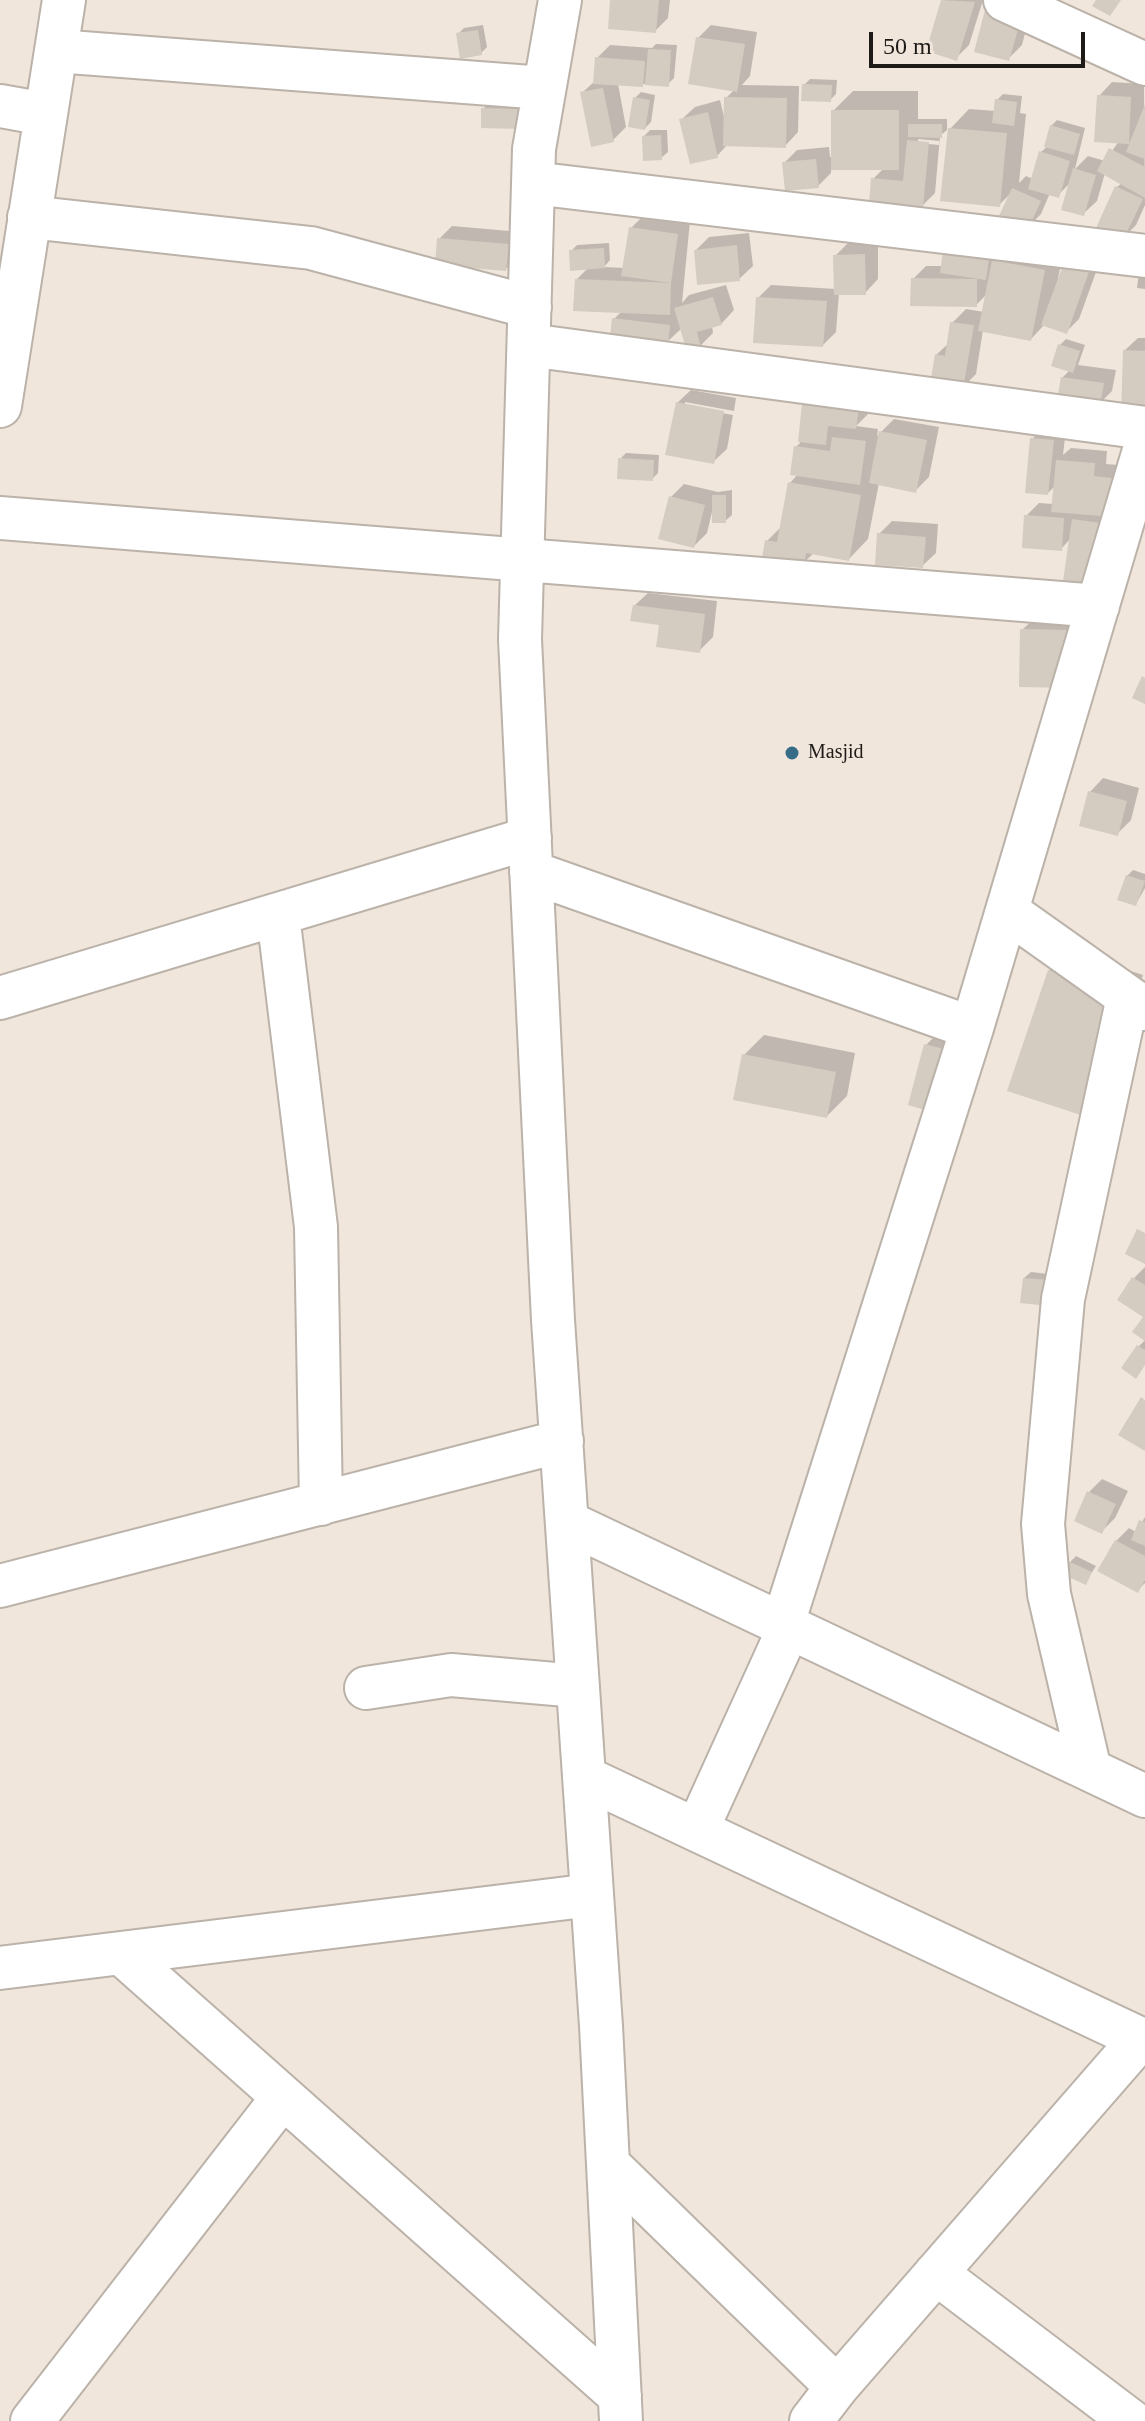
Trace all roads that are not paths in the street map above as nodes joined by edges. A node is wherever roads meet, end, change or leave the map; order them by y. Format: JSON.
{"nodes":[{"id":1,"x":64,"y":0,"type":"edge"},
{"id":2,"x":560,"y":0,"type":"edge"},
{"id":3,"x":1005,"y":0,"type":"edge"},
{"id":4,"x":56,"y":51,"type":"junction"},
{"id":5,"x":1145,"y":64,"type":"edge"},
{"id":6,"x":544,"y":88,"type":"junction"},
{"id":7,"x":0,"y":106,"type":"edge"},
{"id":8,"x":45,"y":114,"type":"junction"},
{"id":9,"x":533,"y":183,"type":"junction"},
{"id":10,"x":29,"y":217,"type":"junction"},
{"id":11,"x":1145,"y":256,"type":"edge"},
{"id":12,"x":6,"y":326,"type":"edge"},
{"id":13,"x":529,"y":326,"type":"junction"},
{"id":14,"x":0,"y":406,"type":"edge"},
{"id":15,"x":1145,"y":428,"type":"edge"},
{"id":16,"x":1145,"y":447,"type":"edge"},
{"id":17,"x":1138,"y":503,"type":"edge"},
{"id":18,"x":0,"y":518,"type":"edge"},
{"id":19,"x":522,"y":562,"type":"junction"},
{"id":20,"x":1098,"y":606,"type":"junction"},
{"id":21,"x":531,"y":855,"type":"junction"},
{"id":22,"x":1007,"y":911,"type":"junction"},
{"id":23,"x":278,"y":915,"type":"junction"},
{"id":24,"x":0,"y":998,"type":"edge"},
{"id":25,"x":1137,"y":1003,"type":"edge"},
{"id":26,"x":972,"y":1028,"type":"junction"},
{"id":27,"x":562,"y":1441,"type":"junction"},
{"id":28,"x":321,"y":1504,"type":"junction"},
{"id":29,"x":567,"y":1522,"type":"junction"},
{"id":30,"x":0,"y":1586,"type":"edge"},
{"id":31,"x":785,"y":1628,"type":"junction"},
{"id":32,"x":578,"y":1686,"type":"junction"},
{"id":33,"x":366,"y":1688,"type":"dead end"},
{"id":34,"x":1090,"y":1770,"type":"junction"},
{"id":35,"x":584,"y":1777,"type":"junction"},
{"id":36,"x":1145,"y":1796,"type":"edge"},
{"id":37,"x":697,"y":1830,"type":"junction"},
{"id":38,"x":592,"y":1895,"type":"junction"},
{"id":39,"x":121,"y":1953,"type":"junction"},
{"id":40,"x":0,"y":1968,"type":"edge"},
{"id":41,"x":1142,"y":2040,"type":"edge"},
{"id":42,"x":283,"y":2097,"type":"junction"},
{"id":43,"x":608,"y":2164,"type":"junction"},
{"id":44,"x":936,"y":2273,"type":"junction"},
{"id":45,"x":837,"y":2387,"type":"junction"},
{"id":46,"x":621,"y":2408,"type":"edge"},
{"id":47,"x":32,"y":2421,"type":"edge"},
{"id":48,"x":811,"y":2421,"type":"edge"},
{"id":49,"x":1131,"y":2421,"type":"edge"}],
"edges":[{"from":1,"to":4,"type":"street"},
{"from":2,"to":6,"type":"street"},
{"from":3,"to":5,"type":"street"},
{"from":4,"to":6,"type":"street"},
{"from":4,"to":8,"type":"street"},
{"from":6,"to":9,"type":"street"},
{"from":7,"to":8,"type":"street"},
{"from":8,"to":10,"type":"street"},
{"from":9,"to":11,"type":"street"},
{"from":9,"to":13,"type":"street"},
{"from":10,"to":12,"type":"street"},
{"from":10,"to":13,"type":"street"},
{"from":12,"to":14,"type":"street"},
{"from":13,"to":15,"type":"street"},
{"from":13,"to":19,"type":"street"},
{"from":16,"to":17,"type":"street"},
{"from":17,"to":20,"type":"street"},
{"from":18,"to":19,"type":"street"},
{"from":19,"to":20,"type":"street"},
{"from":19,"to":21,"type":"street"},
{"from":20,"to":22,"type":"street"},
{"from":21,"to":23,"type":"street"},
{"from":21,"to":26,"type":"street"},
{"from":21,"to":27,"type":"street"},
{"from":22,"to":25,"type":"street"},
{"from":22,"to":26,"type":"street"},
{"from":23,"to":24,"type":"street"},
{"from":23,"to":28,"type":"street"},
{"from":25,"to":34,"type":"street"},
{"from":26,"to":31,"type":"street"},
{"from":27,"to":28,"type":"street"},
{"from":27,"to":29,"type":"street"},
{"from":28,"to":30,"type":"street"},
{"from":29,"to":31,"type":"street"},
{"from":29,"to":32,"type":"street"},
{"from":31,"to":34,"type":"street"},
{"from":31,"to":37,"type":"street"},
{"from":32,"to":33,"type":"street"},
{"from":32,"to":35,"type":"street"},
{"from":34,"to":36,"type":"street"},
{"from":35,"to":37,"type":"street"},
{"from":35,"to":38,"type":"street"},
{"from":37,"to":41,"type":"street"},
{"from":38,"to":39,"type":"street"},
{"from":38,"to":43,"type":"street"},
{"from":39,"to":40,"type":"street"},
{"from":39,"to":42,"type":"street"},
{"from":41,"to":44,"type":"street"},
{"from":42,"to":46,"type":"street"},
{"from":42,"to":47,"type":"street"},
{"from":43,"to":45,"type":"street"},
{"from":43,"to":46,"type":"street"},
{"from":44,"to":45,"type":"street"},
{"from":44,"to":49,"type":"street"},
{"from":45,"to":48,"type":"street"}]}
